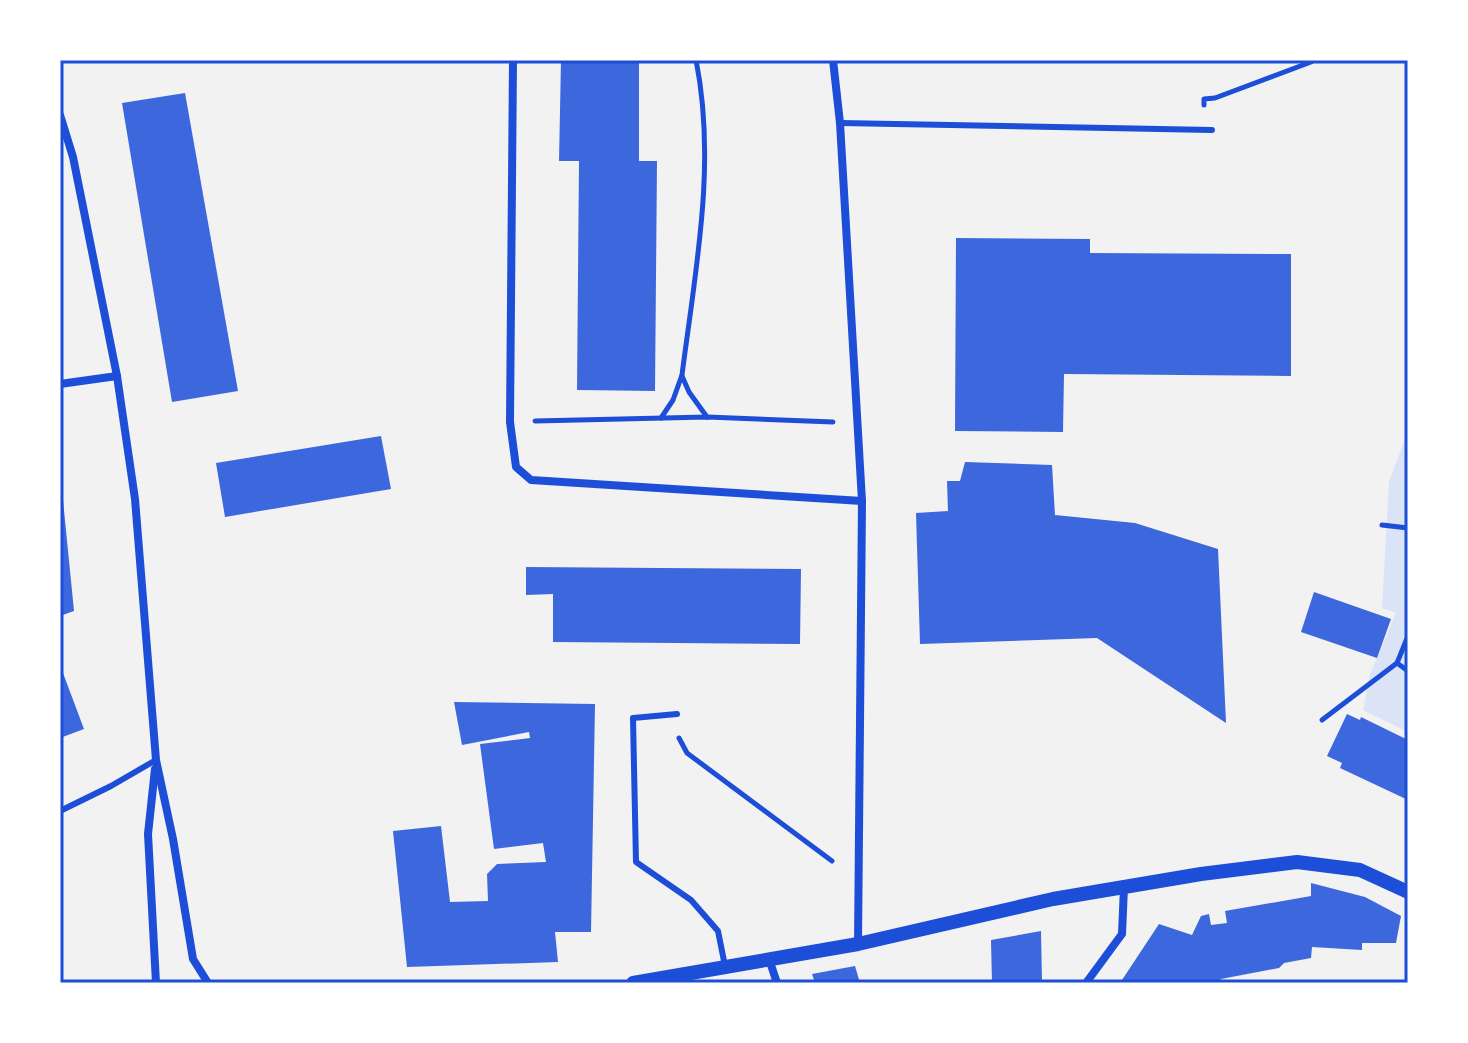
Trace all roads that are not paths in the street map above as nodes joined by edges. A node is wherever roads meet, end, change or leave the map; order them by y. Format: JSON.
{"nodes":[{"id":1,"x":513,"y":60,"type":"edge"},
{"id":2,"x":833,"y":60,"type":"edge"},
{"id":3,"x":60,"y":115,"type":"edge"},
{"id":4,"x":840,"y":123,"type":"junction"},
{"id":5,"x":1212,"y":130,"type":"dead end"},
{"id":6,"x":117,"y":376,"type":"junction"},
{"id":7,"x":60,"y":384,"type":"edge"},
{"id":8,"x":862,"y":501,"type":"junction"},
{"id":9,"x":675,"y":714,"type":"road end"},
{"id":10,"x":156,"y":760,"type":"junction"},
{"id":11,"x":60,"y":811,"type":"edge"},
{"id":12,"x":1124,"y":887,"type":"junction"},
{"id":13,"x":1408,"y":892,"type":"edge"},
{"id":14,"x":858,"y":944,"type":"junction"},
{"id":15,"x":769,"y":959,"type":"junction"},
{"id":16,"x":725,"y":966,"type":"junction"},
{"id":17,"x":156,"y":983,"type":"edge"},
{"id":18,"x":208,"y":983,"type":"edge"},
{"id":19,"x":633,"y":983,"type":"edge"},
{"id":20,"x":777,"y":983,"type":"edge"},
{"id":21,"x":1086,"y":983,"type":"edge"}],
"edges":[{"from":1,"to":8,"type":"street"},
{"from":2,"to":4,"type":"street"},
{"from":3,"to":6,"type":"street"},
{"from":4,"to":5,"type":"lane"},
{"from":4,"to":8,"type":"street"},
{"from":6,"to":7,"type":"street"},
{"from":6,"to":10,"type":"street"},
{"from":8,"to":14,"type":"street"},
{"from":9,"to":16,"type":"lane"},
{"from":10,"to":11,"type":"lane"},
{"from":10,"to":17,"type":"street"},
{"from":10,"to":18,"type":"street"},
{"from":12,"to":13,"type":"street"},
{"from":12,"to":14,"type":"street"},
{"from":12,"to":21,"type":"street"},
{"from":14,"to":15,"type":"street"},
{"from":15,"to":16,"type":"street"},
{"from":15,"to":20,"type":"street"},
{"from":16,"to":19,"type":"street"}]}
